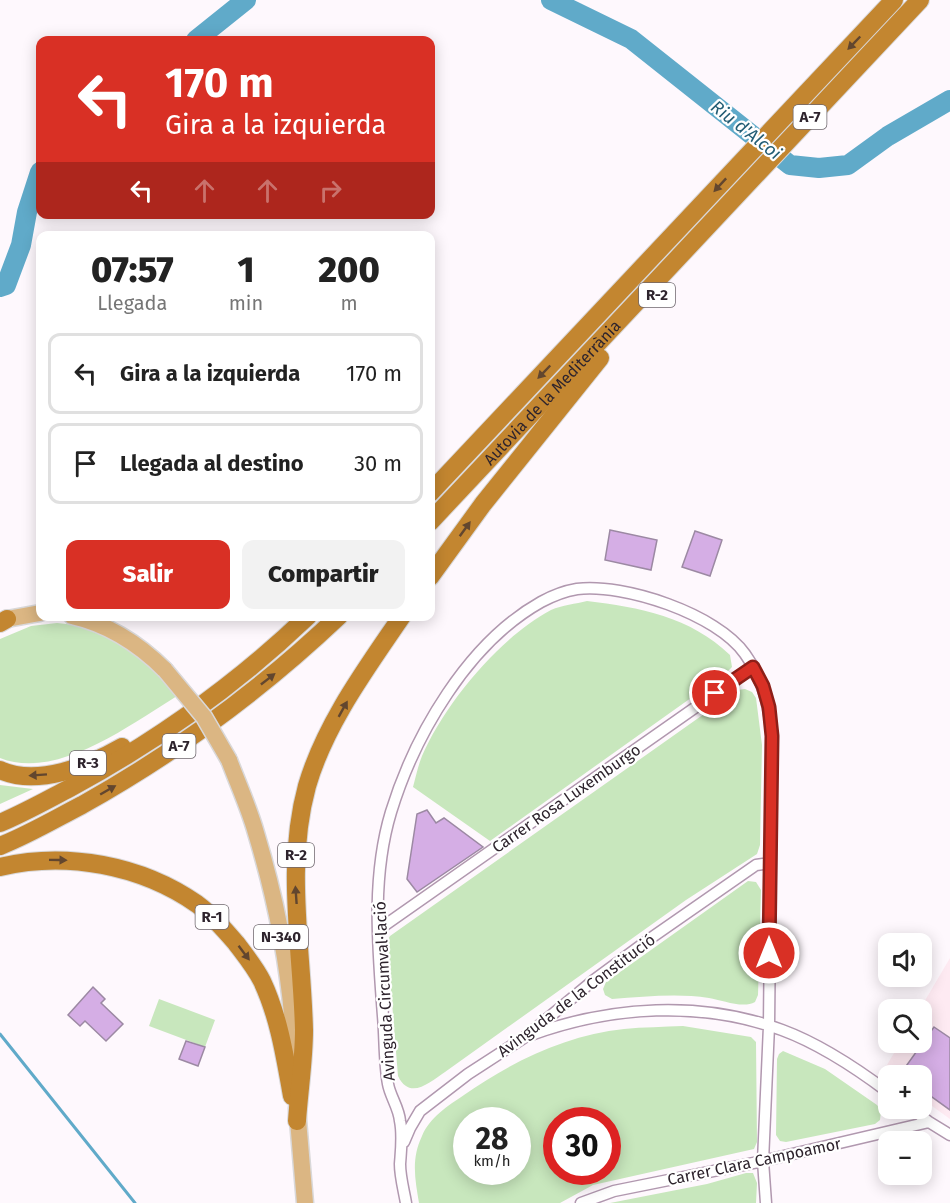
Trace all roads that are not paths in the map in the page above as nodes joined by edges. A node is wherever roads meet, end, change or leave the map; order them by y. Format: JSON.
{"nodes":[{"id":1,"x":894,"y":0,"type":"edge"},
{"id":2,"x":920,"y":0,"type":"edge"},
{"id":3,"x":701,"y":236,"type":"joint"},
{"id":4,"x":603,"y":346,"type":"junction"},
{"id":5,"x":435,"y":488,"type":"edge"},
{"id":6,"x":435,"y":517,"type":"edge"},
{"id":7,"x":435,"y":570,"type":"edge"},
{"id":8,"x":36,"y":614,"type":"edge"},
{"id":9,"x":2,"y":621,"type":"edge"},
{"id":10,"x":87,"y":621,"type":"edge"},
{"id":11,"x":303,"y":621,"type":"edge"},
{"id":12,"x":334,"y":621,"type":"edge"},
{"id":13,"x":399,"y":621,"type":"edge"},
{"id":14,"x":753,"y":667,"type":"junction"},
{"id":15,"x":171,"y":727,"type":"junction"},
{"id":16,"x":0,"y":770,"type":"edge"},
{"id":17,"x":0,"y":824,"type":"edge"},
{"id":18,"x":0,"y":846,"type":"edge"},
{"id":19,"x":770,"y":863,"type":"junction"},
{"id":20,"x":0,"y":867,"type":"edge"},
{"id":21,"x":378,"y":930,"type":"junction"},
{"id":22,"x":769,"y":1026,"type":"junction"},
{"id":23,"x":525,"y":1037,"type":"junction"},
{"id":24,"x":878,"y":1085,"type":"edge"},
{"id":25,"x":924,"y":1119,"type":"edge"},
{"id":26,"x":297,"y":1120,"type":"junction"},
{"id":27,"x":928,"y":1122,"type":"junction"},
{"id":28,"x":950,"y":1134,"type":"edge"},
{"id":29,"x":402,"y":1148,"type":"junction"},
{"id":30,"x":764,"y":1161,"type":"junction"},
{"id":31,"x":305,"y":1203,"type":"edge"},
{"id":32,"x":406,"y":1203,"type":"edge"},
{"id":33,"x":581,"y":1203,"type":"edge"},
{"id":34,"x":766,"y":1203,"type":"edge"}],
"edges":[{"from":1,"to":5,"type":"highway","name":"Autovia de la Mediterrània","number":"A-7","one_way":true},
{"from":2,"to":3,"type":"highway","number":"A-7"},
{"from":3,"to":4,"type":"highway","number":"R-2"},
{"from":4,"to":6,"type":"highway","name":"Autovia de la Mediterrània"},
{"from":7,"to":4,"type":"highway","number":"R-2","one_way":true},
{"from":8,"to":9,"type":"main road"},
{"from":10,"to":26,"type":"main road","number":"N-340","bridge":true},
{"from":11,"to":15,"type":"highway","number":"A-7"},
{"from":18,"to":12,"type":"highway","number":"A-7","one_way":true},
{"from":26,"to":13,"type":"highway","number":"R-2","one_way":true},
{"from":14,"to":19,"type":"street","name":"Avinguda Circumval·lació"},
{"from":14,"to":21,"type":"street","name":"Carrer Rosa Luxemburgo"},
{"from":14,"to":21,"type":"street","name":"Avinguda Circumval·lació"},
{"from":15,"to":16,"type":"highway","number":"R-3","one_way":true},
{"from":15,"to":17,"type":"highway","number":"A-7"},
{"from":19,"to":22,"type":"street","name":"Avinguda Circumval·lació"},
{"from":19,"to":23,"type":"street","name":"Avinguda de la Constitució"},
{"from":20,"to":26,"type":"highway","number":"R-1","one_way":true},
{"from":21,"to":29,"type":"street","name":"Avinguda Circumval·lació"},
{"from":22,"to":23,"type":"street"},
{"from":22,"to":24,"type":"street"},
{"from":22,"to":30,"type":"street","name":"Avinguda Circumval·lació"},
{"from":23,"to":29,"type":"street","name":"Avinguda de la Constitució"},
{"from":25,"to":27,"type":"street"},
{"from":26,"to":31,"type":"main road","number":"N-340"},
{"from":27,"to":28,"type":"street"},
{"from":27,"to":30,"type":"street","name":"Carrer Clara Campoamor"},
{"from":29,"to":32,"type":"street","name":"Avinguda Circumval·lació"},
{"from":30,"to":33,"type":"street","name":"Carrer Clara Campoamor"},
{"from":30,"to":34,"type":"street","name":"Avinguda Circumval·lació"}]}
